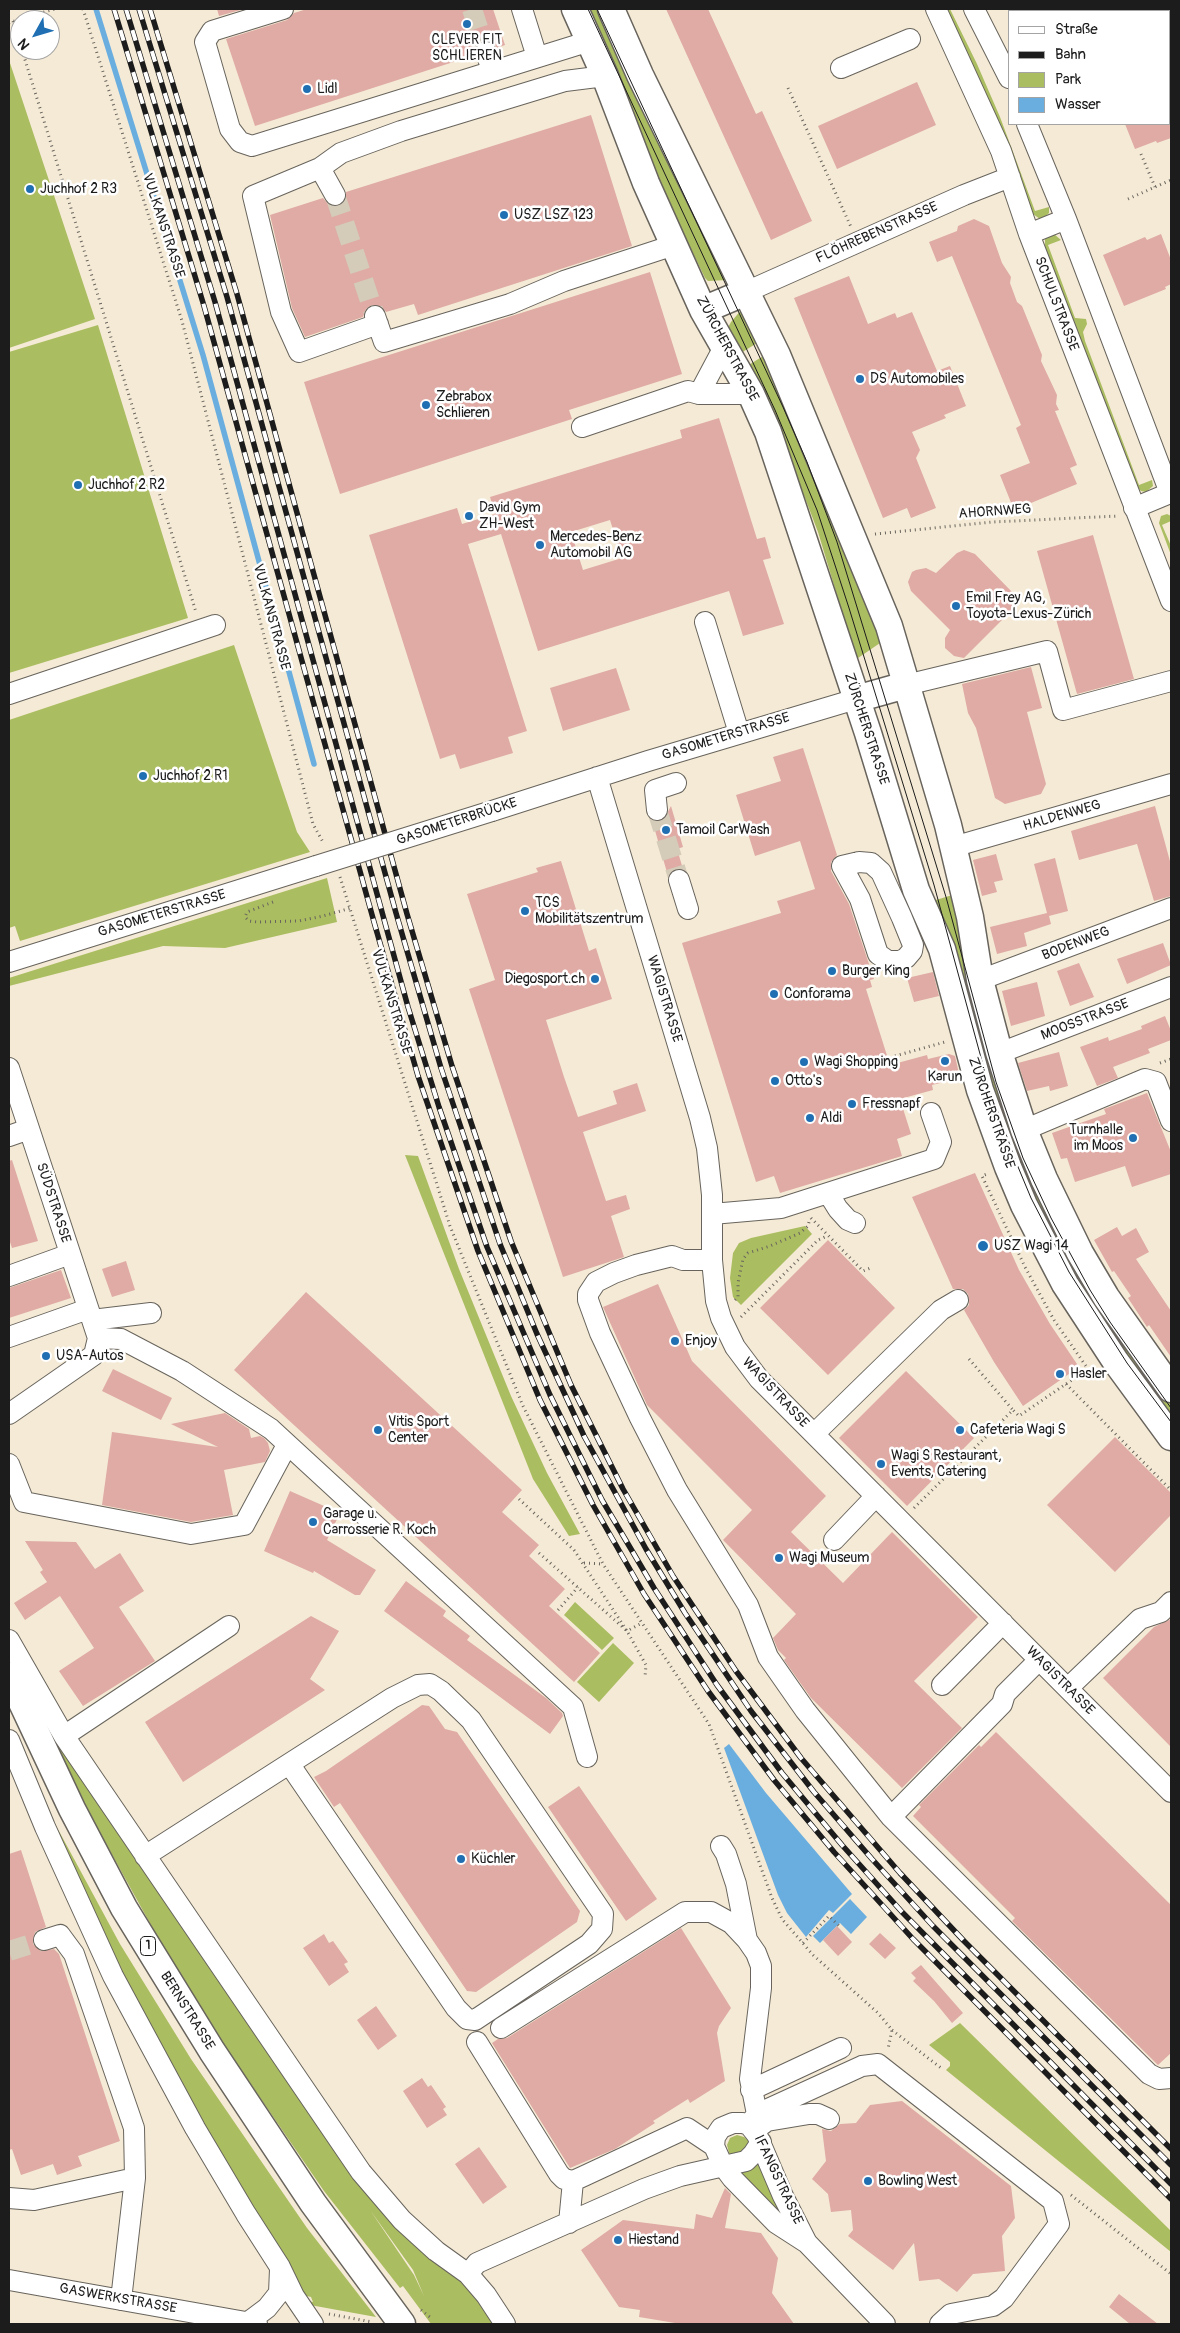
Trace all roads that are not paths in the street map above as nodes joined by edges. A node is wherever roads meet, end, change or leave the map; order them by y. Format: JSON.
{"nodes":[{"id":1,"x":283,"y":9,"type":"edge"},
{"id":2,"x":522,"y":9,"type":"edge"},
{"id":3,"x":575,"y":9,"type":"edge"},
{"id":4,"x":611,"y":9,"type":"edge"},
{"id":5,"x":936,"y":9,"type":"edge"},
{"id":6,"x":974,"y":9,"type":"edge"},
{"id":7,"x":910,"y":39,"type":"dead end"},
{"id":8,"x":590,"y":41,"type":"junction"},
{"id":9,"x":486,"y":52,"type":"tunnel mouth"},
{"id":10,"x":537,"y":57,"type":"junction"},
{"id":11,"x":841,"y":68,"type":"dead end"},
{"id":12,"x":492,"y":71,"type":"junction"},
{"id":13,"x":605,"y":76,"type":"junction"},
{"id":14,"x":1008,"y":76,"type":"edge"},
{"id":15,"x":1027,"y":125,"type":"edge"},
{"id":16,"x":320,"y":168,"type":"junction"},
{"id":17,"x":1010,"y":177,"type":"junction"},
{"id":18,"x":335,"y":195,"type":"tunnel mouth"},
{"id":19,"x":1066,"y":218,"type":"junction"},
{"id":20,"x":1030,"y":234,"type":"junction"},
{"id":21,"x":674,"y":245,"type":"junction"},
{"id":22,"x":746,"y":292,"type":"junction"},
{"id":23,"x":703,"y":310,"type":"junction"},
{"id":24,"x":724,"y":346,"type":"junction"},
{"id":25,"x":699,"y":394,"type":"junction"},
{"id":26,"x":751,"y":394,"type":"junction"},
{"id":27,"x":582,"y":426,"type":"dead end"},
{"id":28,"x":1171,"y":495,"type":"edge"},
{"id":29,"x":1129,"y":512,"type":"junction"},
{"id":30,"x":1171,"y":601,"type":"edge"},
{"id":31,"x":705,"y":622,"type":"dead end"},
{"id":32,"x":208,"y":627,"type":"road end"},
{"id":33,"x":1171,"y":681,"type":"edge"},
{"id":34,"x":906,"y":685,"type":"junction"},
{"id":35,"x":9,"y":694,"type":"edge"},
{"id":36,"x":856,"y":699,"type":"junction"},
{"id":37,"x":739,"y":733,"type":"junction"},
{"id":38,"x":597,"y":776,"type":"junction"},
{"id":39,"x":676,"y":783,"type":"dead end"},
{"id":40,"x":1171,"y":784,"type":"edge"},
{"id":41,"x":656,"y":810,"type":"tunnel mouth"},
{"id":42,"x":953,"y":847,"type":"junction"},
{"id":43,"x":316,"y":866,"type":"joint"},
{"id":44,"x":679,"y":880,"type":"tunnel mouth"},
{"id":45,"x":1171,"y":908,"type":"edge"},
{"id":46,"x":688,"y":909,"type":"dead end"},
{"id":47,"x":874,"y":943,"type":"joint"},
{"id":48,"x":9,"y":962,"type":"edge"},
{"id":49,"x":980,"y":980,"type":"junction"},
{"id":50,"x":1171,"y":987,"type":"edge"},
{"id":51,"x":998,"y":1052,"type":"junction"},
{"id":52,"x":9,"y":1068,"type":"edge"},
{"id":53,"x":931,"y":1113,"type":"dead end"},
{"id":54,"x":1171,"y":1121,"type":"edge"},
{"id":55,"x":29,"y":1129,"type":"junction"},
{"id":56,"x":1024,"y":1130,"type":"junction"},
{"id":57,"x":9,"y":1136,"type":"edge"},
{"id":58,"x":828,"y":1193,"type":"junction"},
{"id":59,"x":712,"y":1214,"type":"junction"},
{"id":60,"x":855,"y":1223,"type":"dead end"},
{"id":61,"x":70,"y":1254,"type":"junction"},
{"id":62,"x":712,"y":1260,"type":"junction"},
{"id":63,"x":9,"y":1276,"type":"edge"},
{"id":64,"x":958,"y":1300,"type":"dead end"},
{"id":65,"x":152,"y":1313,"type":"dead end"},
{"id":66,"x":92,"y":1323,"type":"junction"},
{"id":67,"x":9,"y":1337,"type":"edge"},
{"id":68,"x":1171,"y":1389,"type":"edge"},
{"id":69,"x":9,"y":1414,"type":"edge"},
{"id":70,"x":814,"y":1434,"type":"junction"},
{"id":71,"x":1171,"y":1437,"type":"edge"},
{"id":72,"x":287,"y":1445,"type":"junction"},
{"id":73,"x":9,"y":1464,"type":"edge"},
{"id":74,"x":876,"y":1496,"type":"junction"},
{"id":75,"x":834,"y":1540,"type":"dead end"},
{"id":76,"x":1171,"y":1602,"type":"edge"},
{"id":77,"x":1003,"y":1623,"type":"junction"},
{"id":78,"x":229,"y":1626,"type":"dead end"},
{"id":79,"x":9,"y":1640,"type":"edge"},
{"id":80,"x":1039,"y":1660,"type":"junction"},
{"id":81,"x":9,"y":1675,"type":"edge"},
{"id":82,"x":942,"y":1685,"type":"dead end"},
{"id":83,"x":1068,"y":1688,"type":"junction"},
{"id":84,"x":64,"y":1736,"type":"junction"},
{"id":85,"x":9,"y":1740,"type":"edge"},
{"id":86,"x":586,"y":1757,"type":"dead end"},
{"id":87,"x":290,"y":1765,"type":"junction"},
{"id":88,"x":1171,"y":1792,"type":"edge"},
{"id":89,"x":891,"y":1817,"type":"junction"},
{"id":90,"x":722,"y":1846,"type":"dead end"},
{"id":91,"x":145,"y":1856,"type":"junction"},
{"id":92,"x":44,"y":1940,"type":"tunnel mouth"},
{"id":93,"x":747,"y":1940,"type":"junction"},
{"id":94,"x":500,"y":2028,"type":"dead end"},
{"id":95,"x":477,"y":2042,"type":"dead end"},
{"id":96,"x":841,"y":2048,"type":"dead end"},
{"id":97,"x":1171,"y":2078,"type":"edge"},
{"id":98,"x":751,"y":2090,"type":"junction"},
{"id":99,"x":829,"y":2119,"type":"dead end"},
{"id":100,"x":755,"y":2128,"type":"junction"},
{"id":101,"x":714,"y":2146,"type":"junction"},
{"id":102,"x":723,"y":2166,"type":"junction"},
{"id":103,"x":135,"y":2178,"type":"junction"},
{"id":104,"x":573,"y":2181,"type":"junction"},
{"id":105,"x":9,"y":2198,"type":"edge"},
{"id":106,"x":569,"y":2223,"type":"junction"},
{"id":107,"x":807,"y":2243,"type":"junction"},
{"id":108,"x":280,"y":2267,"type":"junction"},
{"id":109,"x":468,"y":2274,"type":"junction"},
{"id":110,"x":9,"y":2280,"type":"edge"},
{"id":111,"x":121,"y":2300,"type":"junction"},
{"id":112,"x":411,"y":2316,"type":"edge"},
{"id":113,"x":252,"y":2324,"type":"edge"},
{"id":114,"x":313,"y":2324,"type":"edge"},
{"id":115,"x":504,"y":2324,"type":"edge"},
{"id":116,"x":885,"y":2324,"type":"edge"},
{"id":117,"x":940,"y":2324,"type":"edge"}],
"edges":[{"from":1,"to":12,"type":"street"},
{"from":2,"to":10,"type":"street"},
{"from":3,"to":8,"type":"main road","name":"ZÜRCHERSTRASSE"},
{"from":4,"to":22,"type":"main road","name":"ZÜRCHERSTRASSE"},
{"from":5,"to":17,"type":"street","name":"SCHULSTRASSE"},
{"from":6,"to":14,"type":"street"},
{"from":7,"to":11,"type":"street"},
{"from":8,"to":10,"type":"street"},
{"from":8,"to":13,"type":"main road","name":"ZÜRCHERSTRASSE"},
{"from":9,"to":12,"type":"street"},
{"from":10,"to":12,"type":"street"},
{"from":13,"to":16,"type":"street"},
{"from":13,"to":21,"type":"main road","name":"ZÜRCHERSTRASSE"},
{"from":15,"to":19,"type":"street"},
{"from":16,"to":18,"type":"street"},
{"from":16,"to":21,"type":"street"},
{"from":17,"to":20,"type":"street","name":"SCHULSTRASSE"},
{"from":17,"to":22,"type":"street","name":"FLÖHREBENSTRASSE"},
{"from":19,"to":20,"type":"street"},
{"from":19,"to":28,"type":"street"},
{"from":20,"to":29,"type":"street","name":"SCHULSTRASSE"},
{"from":21,"to":23,"type":"main road","name":"ZÜRCHERSTRASSE"},
{"from":22,"to":23,"type":"main road"},
{"from":22,"to":34,"type":"main road","name":"ZÜRCHERSTRASSE"},
{"from":23,"to":24,"type":"main road","name":"ZÜRCHERSTRASSE"},
{"from":24,"to":25,"type":"street"},
{"from":24,"to":26,"type":"main road","name":"ZÜRCHERSTRASSE"},
{"from":25,"to":26,"type":"street"},
{"from":25,"to":27,"type":"street"},
{"from":26,"to":36,"type":"main road","name":"ZÜRCHERSTRASSE"},
{"from":28,"to":29,"type":"street"},
{"from":29,"to":30,"type":"street","name":"SCHULSTRASSE"},
{"from":31,"to":37,"type":"street"},
{"from":32,"to":35,"type":"street"},
{"from":33,"to":34,"type":"street"},
{"from":34,"to":36,"type":"main road"},
{"from":34,"to":42,"type":"main road","name":"ZÜRCHERSTRASSE"},
{"from":36,"to":37,"type":"street","name":"GASOMETERSTRASSE"},
{"from":36,"to":71,"type":"main road","name":"ZÜRCHERSTRASSE"},
{"from":37,"to":38,"type":"street","name":"GASOMETERSTRASSE"},
{"from":38,"to":43,"type":"street","name":"GASOMETERBRÜCKE","bridge":true},
{"from":38,"to":59,"type":"street","name":"WAGISTRASSE"},
{"from":39,"to":41,"type":"street"},
{"from":40,"to":42,"type":"street","name":"HALDENWEG"},
{"from":42,"to":49,"type":"main road","name":"ZÜRCHERSTRASSE"},
{"from":43,"to":48,"type":"street","name":"GASOMETERSTRASSE"},
{"from":44,"to":46,"type":"street"},
{"from":45,"to":49,"type":"street","name":"BODENWEG"},
{"from":47,"to":47,"type":"street"},
{"from":49,"to":51,"type":"main road","name":"ZÜRCHERSTRASSE"},
{"from":50,"to":51,"type":"street","name":"MOOSSTRASSE"},
{"from":51,"to":56,"type":"main road","name":"ZÜRCHERSTRASSE"},
{"from":52,"to":55,"type":"street","name":"SÜDSTRASSE"},
{"from":53,"to":58,"type":"street"},
{"from":54,"to":56,"type":"street"},
{"from":55,"to":57,"type":"street"},
{"from":55,"to":61,"type":"street","name":"SÜDSTRASSE"},
{"from":56,"to":68,"type":"main road","name":"ZÜRCHERSTRASSE"},
{"from":58,"to":59,"type":"street"},
{"from":58,"to":60,"type":"street"},
{"from":59,"to":62,"type":"street","name":"WAGISTRASSE"},
{"from":61,"to":63,"type":"street"},
{"from":61,"to":66,"type":"street","name":"SÜDSTRASSE"},
{"from":62,"to":70,"type":"street","name":"WAGISTRASSE"},
{"from":62,"to":89,"type":"street"},
{"from":64,"to":70,"type":"street"},
{"from":65,"to":66,"type":"street"},
{"from":66,"to":67,"type":"street"},
{"from":66,"to":69,"type":"street"},
{"from":66,"to":72,"type":"street"},
{"from":70,"to":74,"type":"street","name":"WAGISTRASSE"},
{"from":72,"to":73,"type":"street"},
{"from":72,"to":86,"type":"street"},
{"from":74,"to":75,"type":"street"},
{"from":74,"to":77,"type":"street","name":"WAGISTRASSE"},
{"from":76,"to":83,"type":"street"},
{"from":77,"to":80,"type":"street","name":"WAGISTRASSE"},
{"from":77,"to":82,"type":"street"},
{"from":78,"to":84,"type":"street"},
{"from":79,"to":84,"type":"street"},
{"from":80,"to":83,"type":"street","name":"WAGISTRASSE"},
{"from":80,"to":89,"type":"street"},
{"from":81,"to":112,"type":"main road","name":"BERNSTRASSE","number":"1"},
{"from":83,"to":88,"type":"street","name":"WAGISTRASSE"},
{"from":84,"to":91,"type":"street"},
{"from":85,"to":108,"type":"street"},
{"from":87,"to":87,"type":"street"},
{"from":87,"to":91,"type":"street"},
{"from":89,"to":97,"type":"street"},
{"from":90,"to":93,"type":"street"},
{"from":91,"to":109,"type":"street"},
{"from":92,"to":103,"type":"street"},
{"from":93,"to":94,"type":"street"},
{"from":93,"to":98,"type":"street"},
{"from":95,"to":104,"type":"street"},
{"from":96,"to":98,"type":"street"},
{"from":98,"to":100,"type":"street"},
{"from":99,"to":100,"type":"street"},
{"from":100,"to":101,"type":"street","name":"IFANGSTRASSE"},
{"from":100,"to":102,"type":"street"},
{"from":100,"to":107,"type":"street","name":"IFANGSTRASSE"},
{"from":100,"to":117,"type":"street"},
{"from":101,"to":102,"type":"street","name":"IFANGSTRASSE"},
{"from":101,"to":104,"type":"street"},
{"from":102,"to":106,"type":"street"},
{"from":102,"to":107,"type":"street","name":"IFANGSTRASSE"},
{"from":103,"to":105,"type":"street"},
{"from":103,"to":111,"type":"street"},
{"from":104,"to":106,"type":"street"},
{"from":106,"to":109,"type":"street"},
{"from":107,"to":116,"type":"street","name":"IFANGSTRASSE"},
{"from":108,"to":113,"type":"street"},
{"from":108,"to":114,"type":"street"},
{"from":109,"to":115,"type":"street"},
{"from":110,"to":111,"type":"street","name":"GASWERKSTRASSE"},
{"from":111,"to":113,"type":"street","name":"GASWERKSTRASSE"}]}
